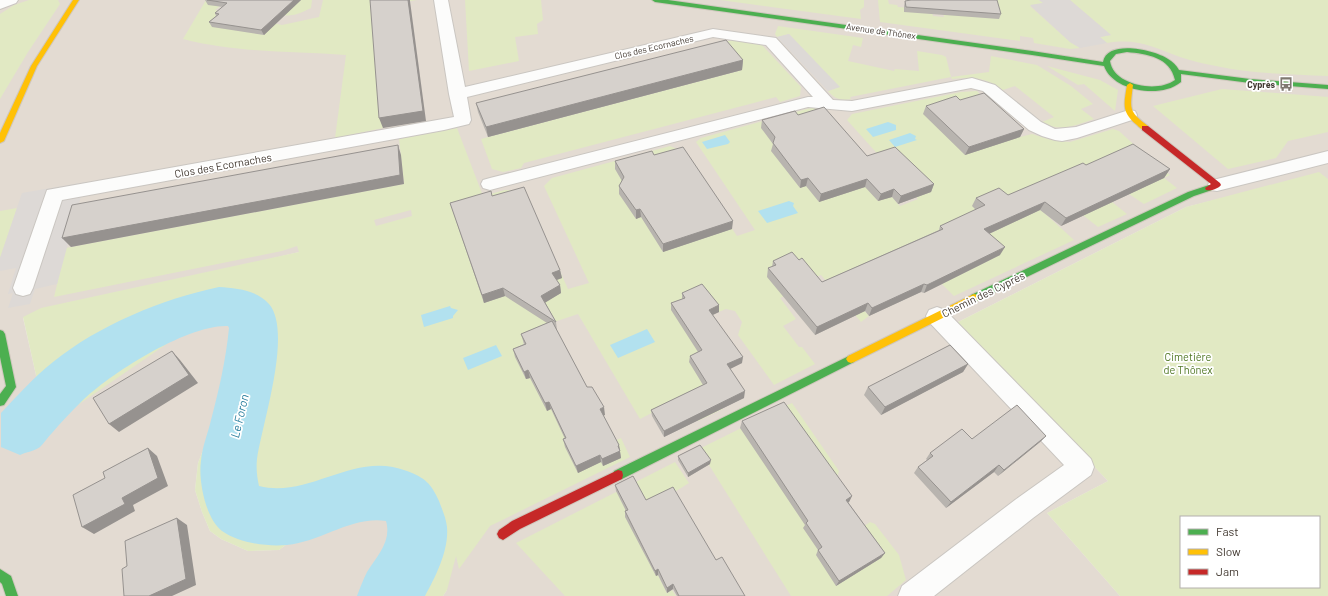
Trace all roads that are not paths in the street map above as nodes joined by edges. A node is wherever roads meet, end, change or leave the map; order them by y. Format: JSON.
{"nodes":[{"id":1,"x":11,"y":0,"type":"edge"},
{"id":2,"x":76,"y":0,"type":"edge"},
{"id":3,"x":441,"y":0,"type":"edge"},
{"id":4,"x":655,"y":0,"type":"edge"},
{"id":5,"x":0,"y":5,"type":"edge"},
{"id":6,"x":1107,"y":65,"type":"junction"},
{"id":7,"x":1178,"y":72,"type":"junction"},
{"id":8,"x":1130,"y":85,"type":"junction"},
{"id":9,"x":1328,"y":86,"type":"edge"},
{"id":10,"x":457,"y":94,"type":"junction"},
{"id":11,"x":827,"y":103,"type":"junction"},
{"id":12,"x":1129,"y":116,"type":"junction"},
{"id":13,"x":0,"y":141,"type":"edge"},
{"id":14,"x":1328,"y":157,"type":"edge"},
{"id":15,"x":490,"y":184,"type":"dead end"},
{"id":16,"x":1217,"y":185,"type":"junction"},
{"id":17,"x":23,"y":288,"type":"dead end"},
{"id":18,"x":937,"y":316,"type":"junction"},
{"id":19,"x":0,"y":334,"type":"edge"},
{"id":20,"x":0,"y":402,"type":"edge"},
{"id":21,"x":503,"y":534,"type":"dead end"},
{"id":22,"x":0,"y":575,"type":"edge"},
{"id":23,"x":12,"y":596,"type":"edge"},
{"id":24,"x":912,"y":596,"type":"edge"}],
"edges":[{"from":1,"to":5,"type":"street"},
{"from":2,"to":13,"type":"street"},
{"from":3,"to":10,"type":"street","name":"Clos des Ecornaches"},
{"from":4,"to":6,"type":"street","name":"Avenue de Thônex"},
{"from":6,"to":7,"type":"street"},
{"from":6,"to":8,"type":"street"},
{"from":7,"to":8,"type":"street"},
{"from":7,"to":9,"type":"street"},
{"from":8,"to":12,"type":"street"},
{"from":10,"to":11,"type":"street","name":"Clos des Ecornaches"},
{"from":10,"to":17,"type":"street","name":"Clos des Ecornaches"},
{"from":11,"to":12,"type":"street"},
{"from":11,"to":15,"type":"street"},
{"from":12,"to":16,"type":"street"},
{"from":14,"to":16,"type":"street"},
{"from":16,"to":18,"type":"street","name":"Chemin des Cyprès"},
{"from":18,"to":21,"type":"street"},
{"from":18,"to":24,"type":"street","name":"Chemin des Cyprès"},
{"from":19,"to":20,"type":"street"},
{"from":22,"to":23,"type":"street"}]}
